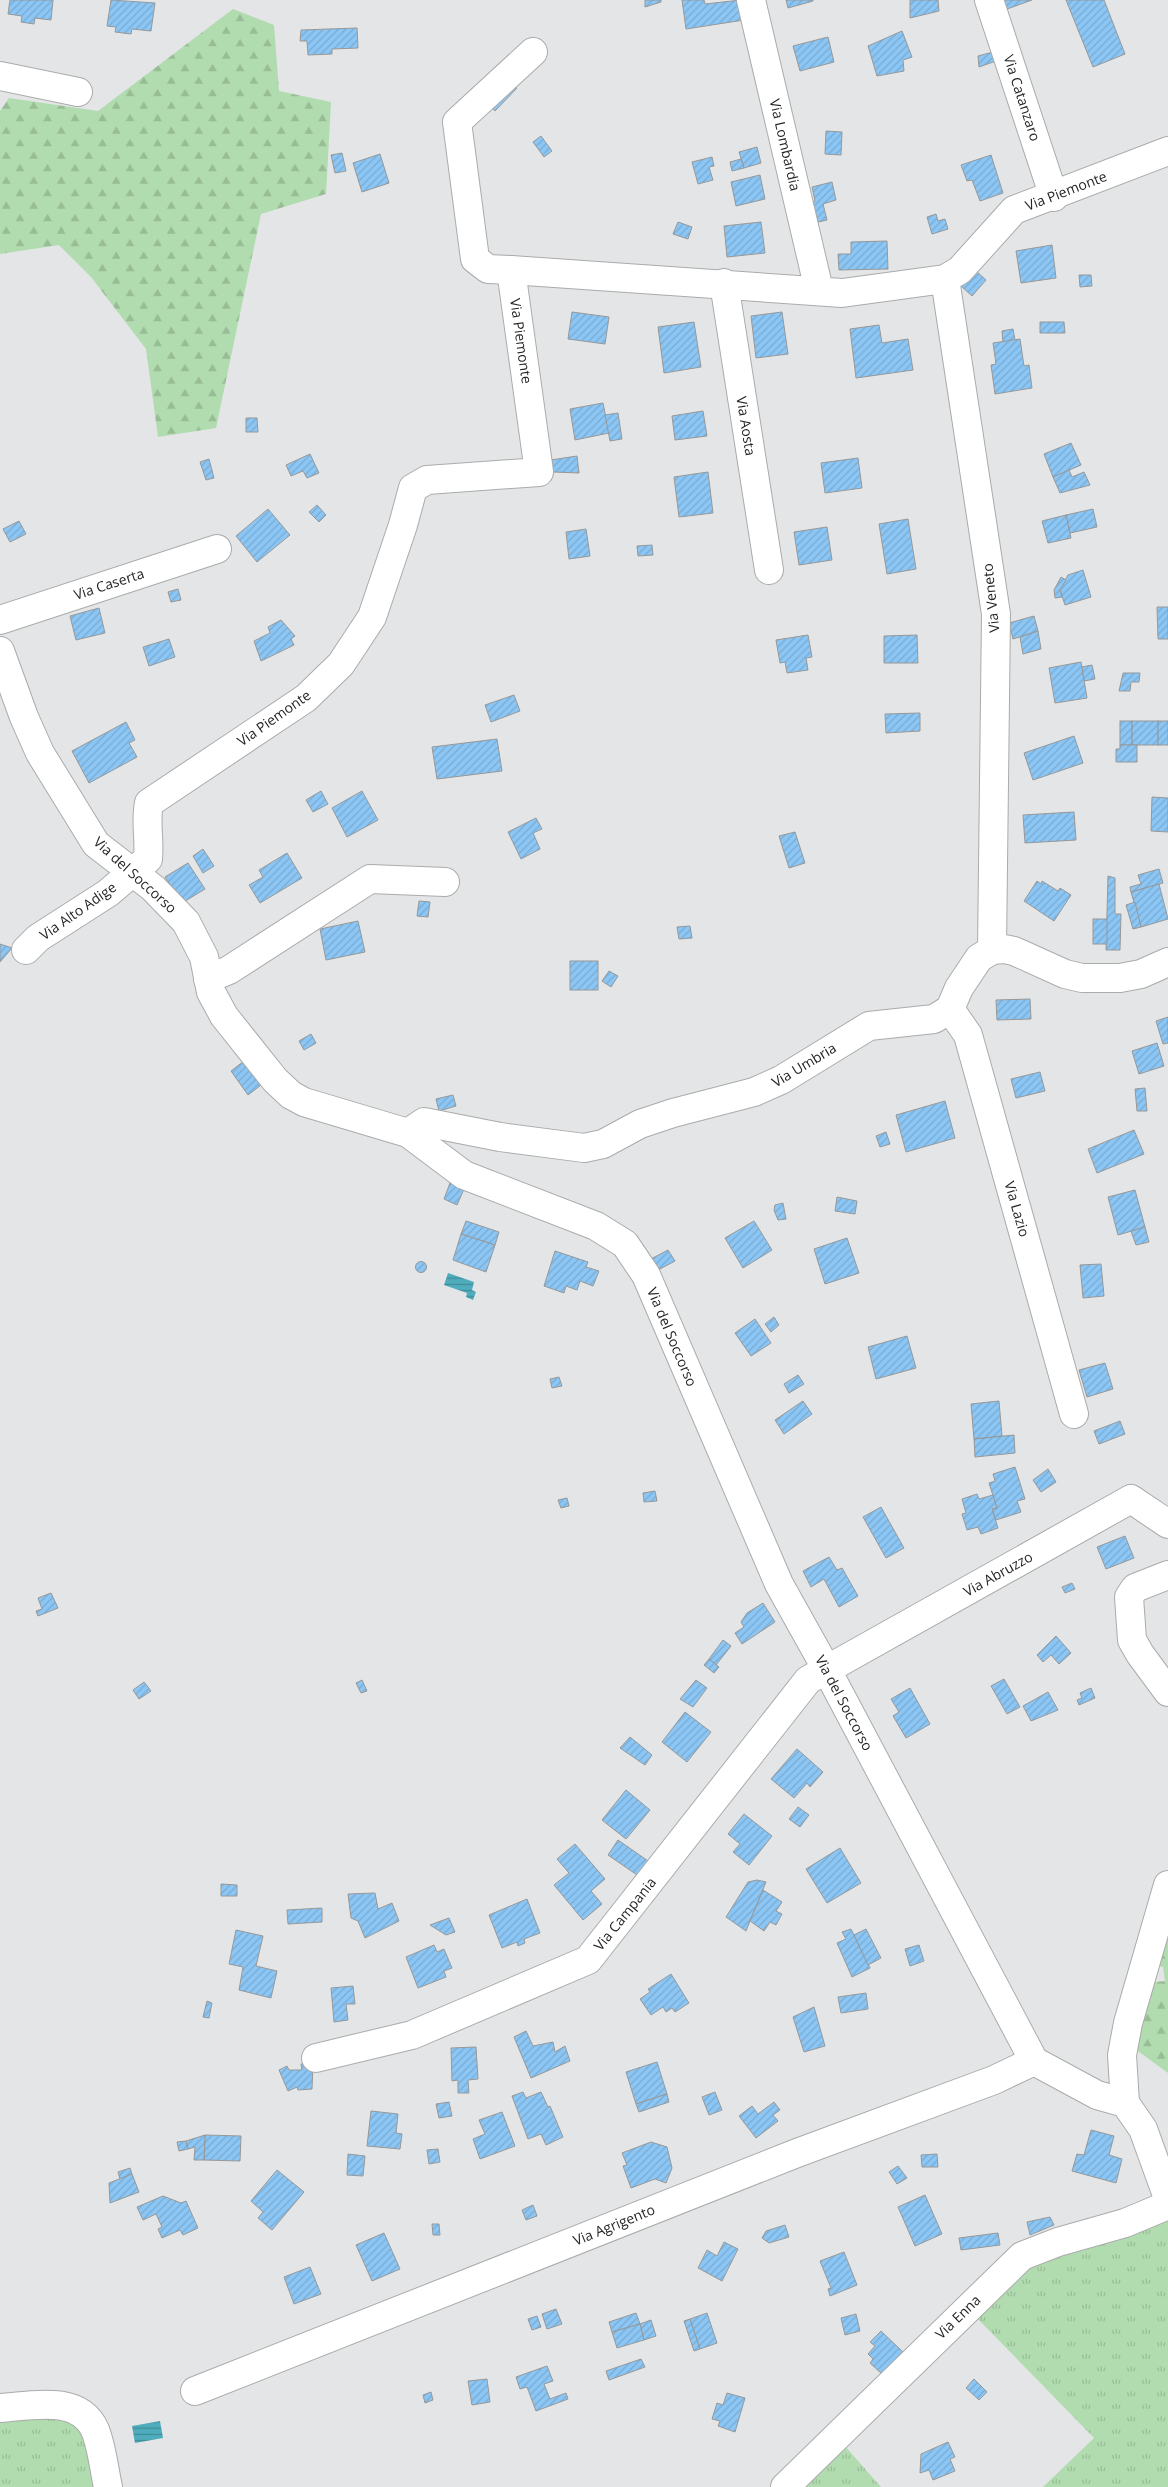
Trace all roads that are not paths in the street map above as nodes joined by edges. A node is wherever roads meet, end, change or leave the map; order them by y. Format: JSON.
{"nodes":[{"id":1,"x":751,"y":0,"type":"edge"},
{"id":2,"x":990,"y":0,"type":"edge"},
{"id":3,"x":533,"y":52,"type":"dead end"},
{"id":4,"x":0,"y":76,"type":"edge"},
{"id":5,"x":78,"y":92,"type":"dead end"},
{"id":6,"x":1168,"y":151,"type":"edge"},
{"id":7,"x":1054,"y":197,"type":"junction"},
{"id":8,"x":511,"y":270,"type":"junction"},
{"id":9,"x":945,"y":279,"type":"junction"},
{"id":10,"x":724,"y":283,"type":"junction"},
{"id":11,"x":819,"y":290,"type":"junction"},
{"id":12,"x":218,"y":549,"type":"dead end"},
{"id":13,"x":769,"y":570,"type":"dead end"},
{"id":14,"x":0,"y":620,"type":"edge"},
{"id":15,"x":0,"y":651,"type":"edge"},
{"id":16,"x":130,"y":872,"type":"junction"},
{"id":17,"x":445,"y":882,"type":"dead end"},
{"id":18,"x":26,"y":950,"type":"dead end"},
{"id":19,"x":992,"y":950,"type":"junction"},
{"id":20,"x":1168,"y":962,"type":"edge"},
{"id":21,"x":208,"y":979,"type":"junction"},
{"id":22,"x":950,"y":1009,"type":"junction"},
{"id":23,"x":408,"y":1133,"type":"junction"},
{"id":24,"x":1074,"y":1414,"type":"dead end"},
{"id":25,"x":1168,"y":1524,"type":"edge"},
{"id":26,"x":1168,"y":1576,"type":"edge"},
{"id":27,"x":827,"y":1670,"type":"junction"},
{"id":28,"x":1168,"y":1692,"type":"edge"},
{"id":29,"x":1168,"y":1885,"type":"edge"},
{"id":30,"x":316,"y":2058,"type":"dead end"},
{"id":31,"x":1034,"y":2061,"type":"junction"},
{"id":32,"x":1125,"y":2103,"type":"junction"},
{"id":33,"x":1168,"y":2198,"type":"edge"},
{"id":34,"x":1168,"y":2205,"type":"edge"},
{"id":35,"x":194,"y":2391,"type":"dead end"},
{"id":36,"x":0,"y":2408,"type":"edge"},
{"id":37,"x":108,"y":2487,"type":"edge"},
{"id":38,"x":785,"y":2487,"type":"edge"}],
"edges":[{"from":1,"to":11,"type":"street","name":"Via Lombardia"},
{"from":2,"to":7,"type":"street","name":"Via Catanzaro"},
{"from":3,"to":8,"type":"street"},
{"from":4,"to":5,"type":"street"},
{"from":6,"to":7,"type":"street","name":"Via Piemonte"},
{"from":7,"to":9,"type":"street","name":"Via Piemonte"},
{"from":8,"to":10,"type":"street","name":"Via Piemonte"},
{"from":8,"to":16,"type":"street","name":"Via Piemonte"},
{"from":9,"to":11,"type":"street","name":"Via Piemonte"},
{"from":9,"to":19,"type":"street","name":"Via Veneto"},
{"from":10,"to":11,"type":"street","name":"Via Piemonte"},
{"from":10,"to":13,"type":"street","name":"Via Aosta"},
{"from":12,"to":14,"type":"street","name":"Via Caserta"},
{"from":15,"to":16,"type":"street","name":"Via del Soccorso"},
{"from":16,"to":18,"type":"street","name":"Via Alto Adige"},
{"from":16,"to":21,"type":"street","name":"Via del Soccorso"},
{"from":17,"to":21,"type":"street"},
{"from":19,"to":20,"type":"street"},
{"from":19,"to":22,"type":"street"},
{"from":21,"to":23,"type":"street","name":"Via del Soccorso"},
{"from":22,"to":23,"type":"street","name":"Via Umbria"},
{"from":22,"to":24,"type":"street","name":"Via Lazio"},
{"from":23,"to":27,"type":"street","name":"Via del Soccorso"},
{"from":25,"to":27,"type":"street","name":"Via Abruzzo"},
{"from":26,"to":28,"type":"street"},
{"from":27,"to":30,"type":"street","name":"Via Campania"},
{"from":27,"to":31,"type":"street","name":"Via del Soccorso"},
{"from":29,"to":32,"type":"street"},
{"from":31,"to":32,"type":"street"},
{"from":31,"to":35,"type":"street","name":"Via Agrigento"},
{"from":32,"to":33,"type":"street"},
{"from":34,"to":38,"type":"street","name":"Via Enna"},
{"from":36,"to":37,"type":"street"}]}
